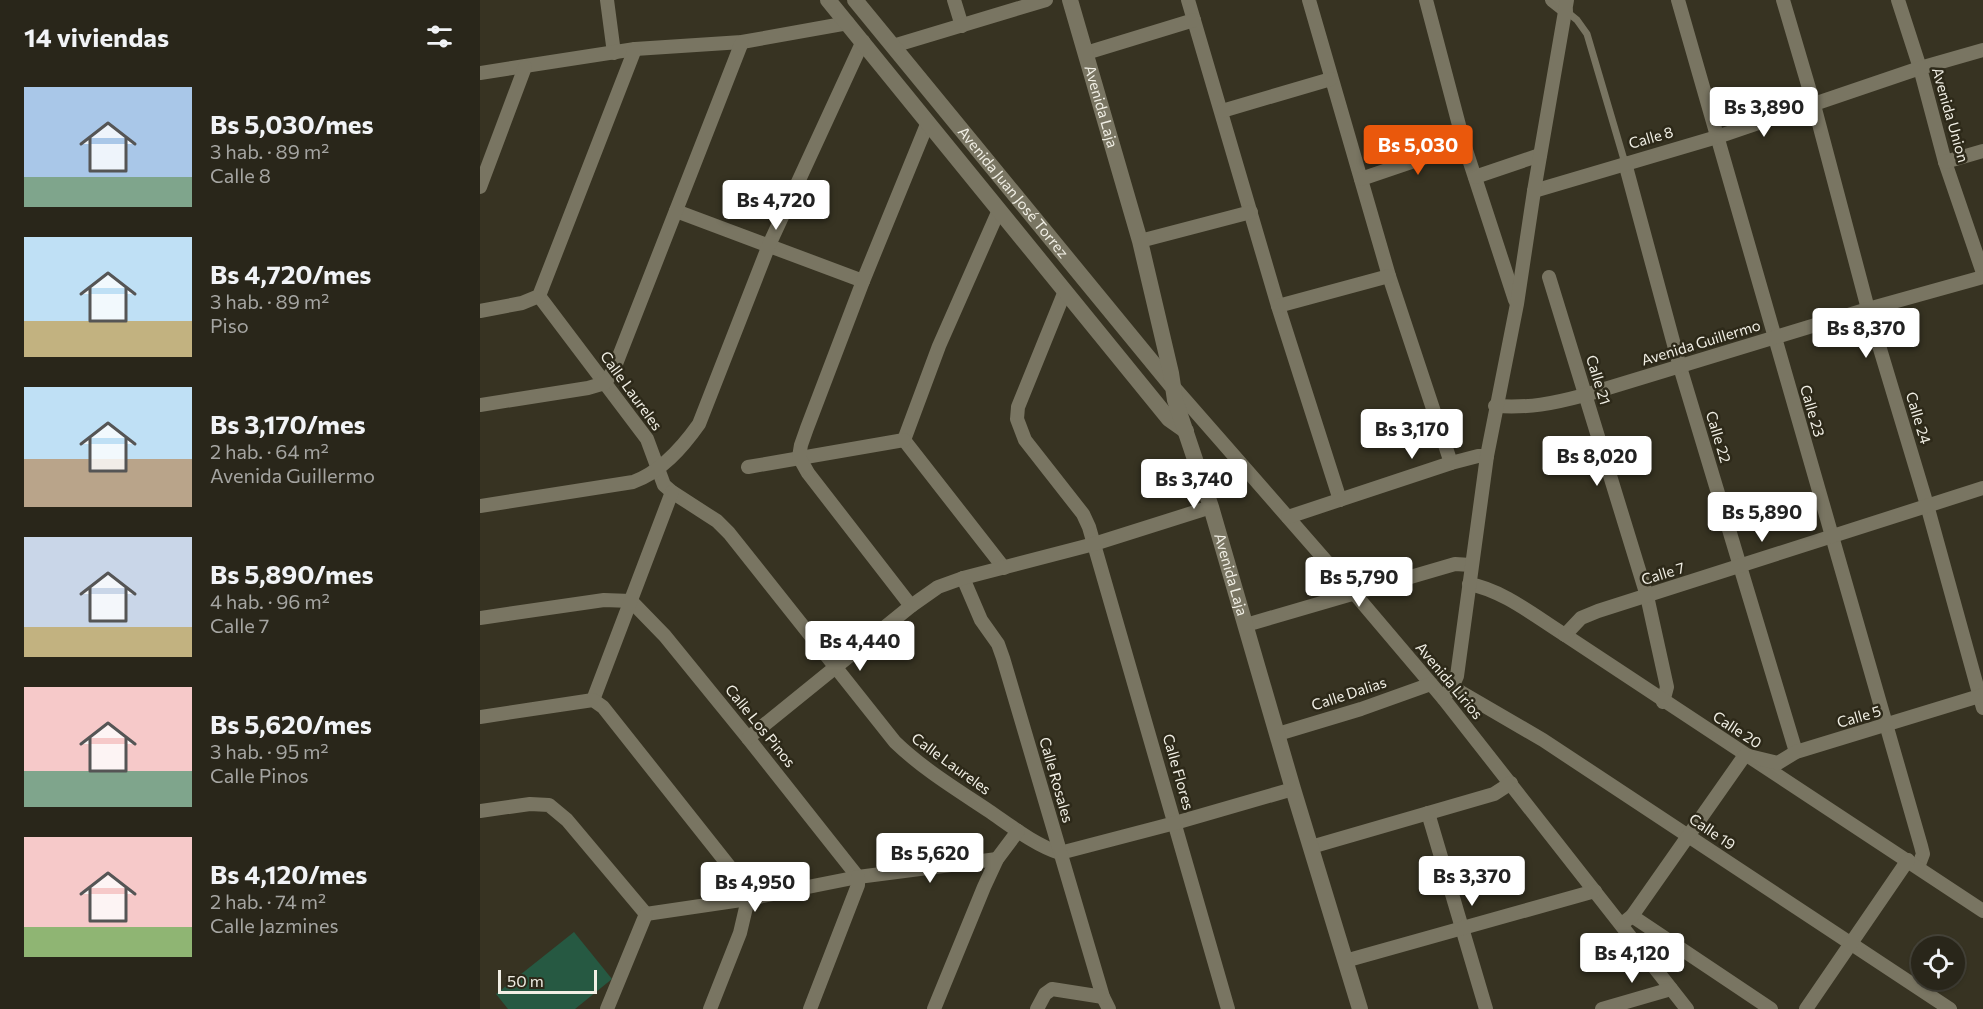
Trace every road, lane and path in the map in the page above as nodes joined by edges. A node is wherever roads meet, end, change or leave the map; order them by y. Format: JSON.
{"nodes":[{"id":1,"x":607,"y":0,"type":"edge"},
{"id":2,"x":828,"y":0,"type":"edge"},
{"id":3,"x":855,"y":0,"type":"edge"},
{"id":4,"x":954,"y":0,"type":"edge"},
{"id":5,"x":1046,"y":0,"type":"edge"},
{"id":6,"x":1070,"y":0,"type":"edge"},
{"id":7,"x":1188,"y":0,"type":"edge"},
{"id":8,"x":1309,"y":0,"type":"edge"},
{"id":9,"x":1426,"y":0,"type":"edge"},
{"id":10,"x":1552,"y":0,"type":"edge"},
{"id":11,"x":1678,"y":0,"type":"edge"},
{"id":12,"x":1783,"y":0,"type":"edge"},
{"id":13,"x":1898,"y":0,"type":"edge"},
{"id":14,"x":1566,"y":5,"type":"edge"},
{"id":15,"x":1194,"y":20,"type":"junction"},
{"id":16,"x":848,"y":23,"type":"junction"},
{"id":17,"x":962,"y":26,"type":"junction"},
{"id":18,"x":863,"y":41,"type":"junction"},
{"id":19,"x":742,"y":42,"type":"junction"},
{"id":20,"x":893,"y":46,"type":"junction"},
{"id":21,"x":635,"y":49,"type":"junction"},
{"id":22,"x":1983,"y":50,"type":"edge"},
{"id":23,"x":1086,"y":53,"type":"junction"},
{"id":24,"x":614,"y":54,"type":"junction"},
{"id":25,"x":525,"y":67,"type":"junction"},
{"id":26,"x":1920,"y":68,"type":"junction"},
{"id":27,"x":480,"y":73,"type":"edge"},
{"id":28,"x":1330,"y":79,"type":"junction"},
{"id":29,"x":1814,"y":105,"type":"junction"},
{"id":30,"x":1222,"y":111,"type":"junction"},
{"id":31,"x":928,"y":122,"type":"junction"},
{"id":32,"x":1717,"y":137,"type":"junction"},
{"id":33,"x":1464,"y":144,"type":"junction"},
{"id":34,"x":1983,"y":151,"type":"edge"},
{"id":35,"x":1540,"y":155,"type":"junction"},
{"id":36,"x":1946,"y":162,"type":"junction"},
{"id":37,"x":1625,"y":163,"type":"junction"},
{"id":38,"x":1476,"y":177,"type":"junction"},
{"id":39,"x":1361,"y":178,"type":"junction"},
{"id":40,"x":480,"y":188,"type":"edge"},
{"id":41,"x":1534,"y":191,"type":"junction"},
{"id":42,"x":999,"y":210,"type":"junction"},
{"id":43,"x":676,"y":211,"type":"junction"},
{"id":44,"x":1251,"y":212,"type":"junction"},
{"id":45,"x":1140,"y":242,"type":"junction"},
{"id":46,"x":769,"y":245,"type":"junction"},
{"id":47,"x":1983,"y":275,"type":"edge"},
{"id":48,"x":1389,"y":276,"type":"junction"},
{"id":49,"x":1548,"y":277,"type":"dead end"},
{"id":50,"x":863,"y":281,"type":"junction"},
{"id":51,"x":1065,"y":291,"type":"junction"},
{"id":52,"x":539,"y":296,"type":"junction"},
{"id":53,"x":1517,"y":304,"type":"junction"},
{"id":54,"x":1278,"y":306,"type":"junction"},
{"id":55,"x":1868,"y":309,"type":"junction"},
{"id":56,"x":480,"y":311,"type":"edge"},
{"id":57,"x":1774,"y":337,"type":"junction"},
{"id":58,"x":1680,"y":368,"type":"junction"},
{"id":59,"x":606,"y":383,"type":"junction"},
{"id":60,"x":1171,"y":385,"type":"junction"},
{"id":61,"x":1586,"y":395,"type":"junction"},
{"id":62,"x":480,"y":405,"type":"edge"},
{"id":63,"x":1496,"y":406,"type":"junction"},
{"id":64,"x":1186,"y":432,"type":"junction"},
{"id":65,"x":904,"y":440,"type":"junction"},
{"id":66,"x":1487,"y":456,"type":"junction"},
{"id":67,"x":799,"y":458,"type":"junction"},
{"id":68,"x":1451,"y":463,"type":"junction"},
{"id":69,"x":748,"y":467,"type":"dead end"},
{"id":70,"x":658,"y":470,"type":"junction"},
{"id":71,"x":1983,"y":488,"type":"edge"},
{"id":72,"x":672,"y":492,"type":"junction"},
{"id":73,"x":1340,"y":500,"type":"junction"},
{"id":74,"x":480,"y":506,"type":"edge"},
{"id":75,"x":1927,"y":506,"type":"junction"},
{"id":76,"x":1211,"y":507,"type":"junction"},
{"id":77,"x":1288,"y":517,"type":"junction"},
{"id":78,"x":1831,"y":537,"type":"junction"},
{"id":79,"x":1094,"y":544,"type":"junction"},
{"id":80,"x":1471,"y":565,"type":"junction"},
{"id":81,"x":1739,"y":567,"type":"junction"},
{"id":82,"x":1004,"y":568,"type":"junction"},
{"id":83,"x":963,"y":578,"type":"junction"},
{"id":84,"x":1469,"y":584,"type":"junction"},
{"id":85,"x":1354,"y":593,"type":"junction"},
{"id":86,"x":1647,"y":596,"type":"junction"},
{"id":87,"x":631,"y":600,"type":"junction"},
{"id":88,"x":911,"y":606,"type":"junction"},
{"id":89,"x":480,"y":618,"type":"edge"},
{"id":90,"x":1246,"y":625,"type":"junction"},
{"id":91,"x":1565,"y":635,"type":"junction"},
{"id":92,"x":836,"y":667,"type":"junction"},
{"id":93,"x":1431,"y":684,"type":"junction"},
{"id":94,"x":1452,"y":687,"type":"junction"},
{"id":95,"x":1443,"y":698,"type":"junction"},
{"id":96,"x":593,"y":699,"type":"junction"},
{"id":97,"x":1982,"y":700,"type":"edge"},
{"id":98,"x":1663,"y":702,"type":"junction"},
{"id":99,"x":480,"y":717,"type":"edge"},
{"id":100,"x":1886,"y":726,"type":"junction"},
{"id":101,"x":1278,"y":734,"type":"junction"},
{"id":102,"x":748,"y":738,"type":"junction"},
{"id":103,"x":1796,"y":752,"type":"junction"},
{"id":104,"x":1745,"y":755,"type":"junction"},
{"id":105,"x":1511,"y":783,"type":"junction"},
{"id":106,"x":1293,"y":789,"type":"junction"},
{"id":107,"x":480,"y":811,"type":"edge"},
{"id":108,"x":1428,"y":813,"type":"junction"},
{"id":109,"x":1175,"y":823,"type":"junction"},
{"id":110,"x":1018,"y":831,"type":"junction"},
{"id":111,"x":1688,"y":835,"type":"junction"},
{"id":112,"x":1311,"y":847,"type":"junction"},
{"id":113,"x":1060,"y":853,"type":"junction"},
{"id":114,"x":997,"y":859,"type":"junction"},
{"id":115,"x":1913,"y":863,"type":"junction"},
{"id":116,"x":858,"y":877,"type":"junction"},
{"id":117,"x":1594,"y":891,"type":"junction"},
{"id":118,"x":748,"y":899,"type":"junction"},
{"id":119,"x":1983,"y":911,"type":"edge"},
{"id":120,"x":646,"y":914,"type":"junction"},
{"id":121,"x":1627,"y":920,"type":"junction"},
{"id":122,"x":1462,"y":928,"type":"junction"},
{"id":123,"x":1850,"y":944,"type":"junction"},
{"id":124,"x":1345,"y":962,"type":"junction"},
{"id":125,"x":1671,"y":989,"type":"junction"},
{"id":126,"x":1106,"y":1003,"type":"edge"},
{"id":127,"x":607,"y":1009,"type":"edge"},
{"id":128,"x":710,"y":1009,"type":"edge"},
{"id":129,"x":810,"y":1009,"type":"edge"},
{"id":130,"x":934,"y":1009,"type":"edge"},
{"id":131,"x":1037,"y":1009,"type":"edge"},
{"id":132,"x":1228,"y":1009,"type":"edge"},
{"id":133,"x":1360,"y":1009,"type":"edge"},
{"id":134,"x":1486,"y":1009,"type":"edge"},
{"id":135,"x":1602,"y":1009,"type":"edge"},
{"id":136,"x":1687,"y":1009,"type":"edge"},
{"id":137,"x":1771,"y":1009,"type":"edge"},
{"id":138,"x":1806,"y":1009,"type":"edge"},
{"id":139,"x":1950,"y":1009,"type":"edge"}],
"edges":[{"from":1,"to":24,"type":"street"},
{"from":2,"to":16,"type":"street"},
{"from":3,"to":20,"type":"street","name":"Avenida Juan José Torrez"},
{"from":4,"to":17,"type":"street"},
{"from":5,"to":17,"type":"street"},
{"from":6,"to":23,"type":"street","name":"Avenida Laja"},
{"from":7,"to":15,"type":"street"},
{"from":8,"to":28,"type":"street"},
{"from":9,"to":33,"type":"street"},
{"from":10,"to":14,"type":"street"},
{"from":11,"to":32,"type":"street","name":"Calle 23"},
{"from":12,"to":29,"type":"street","name":"Calle 24"},
{"from":13,"to":26,"type":"street","name":"Avenida Union"},
{"from":14,"to":35,"type":"street"},
{"from":14,"to":37,"type":"lane"},
{"from":15,"to":23,"type":"street"},
{"from":15,"to":30,"type":"street"},
{"from":16,"to":18,"type":"street"},
{"from":16,"to":19,"type":"street"},
{"from":17,"to":20,"type":"street"},
{"from":18,"to":31,"type":"street"},
{"from":18,"to":46,"type":"street"},
{"from":19,"to":21,"type":"street"},
{"from":19,"to":43,"type":"street"},
{"from":20,"to":60,"type":"street","name":"Avenida Juan José Torrez"},
{"from":21,"to":24,"type":"street"},
{"from":21,"to":52,"type":"street"},
{"from":22,"to":26,"type":"street","name":"Calle 8"},
{"from":23,"to":45,"type":"street","name":"Avenida Laja"},
{"from":24,"to":25,"type":"street"},
{"from":25,"to":27,"type":"street"},
{"from":25,"to":40,"type":"street"},
{"from":26,"to":29,"type":"street","name":"Calle 8"},
{"from":26,"to":36,"type":"street","name":"Avenida Union"},
{"from":28,"to":30,"type":"street"},
{"from":28,"to":39,"type":"street"},
{"from":29,"to":32,"type":"street","name":"Calle 8"},
{"from":29,"to":55,"type":"street","name":"Calle 24"},
{"from":30,"to":44,"type":"street"},
{"from":31,"to":42,"type":"street"},
{"from":31,"to":50,"type":"street"},
{"from":32,"to":37,"type":"street","name":"Calle 8"},
{"from":32,"to":57,"type":"street","name":"Calle 23"},
{"from":33,"to":38,"type":"street"},
{"from":33,"to":39,"type":"street"},
{"from":34,"to":36,"type":"street"},
{"from":35,"to":38,"type":"street"},
{"from":35,"to":41,"type":"street"},
{"from":36,"to":47,"type":"street","name":"Avenida Union"},
{"from":37,"to":41,"type":"street","name":"Calle 8"},
{"from":37,"to":58,"type":"street","name":"Calle 22"},
{"from":38,"to":53,"type":"street"},
{"from":39,"to":48,"type":"street"},
{"from":41,"to":53,"type":"street"},
{"from":42,"to":51,"type":"street"},
{"from":42,"to":65,"type":"street"},
{"from":43,"to":46,"type":"street"},
{"from":43,"to":59,"type":"street"},
{"from":44,"to":45,"type":"street"},
{"from":44,"to":54,"type":"street"},
{"from":45,"to":60,"type":"street","name":"Avenida Laja"},
{"from":46,"to":50,"type":"street"},
{"from":46,"to":70,"type":"street"},
{"from":47,"to":55,"type":"street","name":"Avenida Guillermo"},
{"from":48,"to":54,"type":"street"},
{"from":48,"to":68,"type":"street"},
{"from":49,"to":61,"type":"street","name":"Calle 21"},
{"from":50,"to":67,"type":"street"},
{"from":51,"to":64,"type":"street"},
{"from":51,"to":79,"type":"street","name":"Calle Flores"},
{"from":52,"to":56,"type":"street"},
{"from":52,"to":59,"type":"street","name":"Calle Laureles"},
{"from":53,"to":63,"type":"street"},
{"from":54,"to":73,"type":"street"},
{"from":55,"to":57,"type":"street","name":"Avenida Guillermo"},
{"from":55,"to":75,"type":"street","name":"Calle 24"},
{"from":57,"to":58,"type":"street","name":"Avenida Guillermo"},
{"from":57,"to":78,"type":"street","name":"Calle 23"},
{"from":58,"to":61,"type":"street","name":"Avenida Guillermo"},
{"from":58,"to":81,"type":"street","name":"Calle 22"},
{"from":59,"to":62,"type":"street"},
{"from":59,"to":70,"type":"street","name":"Calle Laureles"},
{"from":60,"to":64,"type":"street","name":"Avenida Laja"},
{"from":60,"to":77,"type":"street","name":"Avenida Lirios"},
{"from":61,"to":63,"type":"street","name":"Avenida Guillermo"},
{"from":61,"to":86,"type":"street","name":"Calle 21"},
{"from":63,"to":66,"type":"street"},
{"from":64,"to":76,"type":"street","name":"Avenida Laja"},
{"from":65,"to":67,"type":"street"},
{"from":65,"to":82,"type":"street"},
{"from":66,"to":68,"type":"street"},
{"from":66,"to":80,"type":"street"},
{"from":67,"to":69,"type":"street"},
{"from":67,"to":88,"type":"street"},
{"from":68,"to":73,"type":"street"},
{"from":70,"to":72,"type":"street","name":"Calle Laureles"},
{"from":70,"to":74,"type":"street"},
{"from":71,"to":75,"type":"street","name":"Calle 7"},
{"from":72,"to":87,"type":"street"},
{"from":72,"to":92,"type":"street","name":"Calle Laureles"},
{"from":73,"to":77,"type":"street"},
{"from":75,"to":78,"type":"street","name":"Calle 7"},
{"from":75,"to":97,"type":"street","name":"Calle 24"},
{"from":76,"to":79,"type":"street"},
{"from":76,"to":90,"type":"street","name":"Avenida Laja"},
{"from":77,"to":85,"type":"street","name":"Avenida Lirios"},
{"from":78,"to":81,"type":"street","name":"Calle 7"},
{"from":78,"to":100,"type":"street","name":"Calle 23"},
{"from":79,"to":82,"type":"street"},
{"from":79,"to":109,"type":"street","name":"Calle Flores"},
{"from":80,"to":84,"type":"street"},
{"from":80,"to":85,"type":"street"},
{"from":81,"to":86,"type":"street","name":"Calle 7"},
{"from":81,"to":103,"type":"street","name":"Calle 22"},
{"from":82,"to":83,"type":"street"},
{"from":83,"to":88,"type":"street"},
{"from":83,"to":113,"type":"street","name":"Calle Rosales"},
{"from":84,"to":91,"type":"street","name":"Calle 20"},
{"from":84,"to":94,"type":"street"},
{"from":85,"to":90,"type":"street"},
{"from":85,"to":93,"type":"street","name":"Avenida Lirios"},
{"from":86,"to":91,"type":"street","name":"Calle 7"},
{"from":86,"to":98,"type":"street","name":"Calle 21"},
{"from":87,"to":89,"type":"street"},
{"from":87,"to":96,"type":"street"},
{"from":87,"to":102,"type":"street","name":"Calle Los Pinos"},
{"from":88,"to":92,"type":"street"},
{"from":90,"to":101,"type":"street","name":"Avenida Laja"},
{"from":91,"to":98,"type":"street","name":"Calle 20"},
{"from":92,"to":102,"type":"street"},
{"from":92,"to":110,"type":"street","name":"Calle Laureles"},
{"from":93,"to":95,"type":"street","name":"Avenida Lirios"},
{"from":93,"to":101,"type":"street","name":"Calle Dalias"},
{"from":94,"to":95,"type":"street"},
{"from":94,"to":111,"type":"street","name":"Calle 19"},
{"from":95,"to":105,"type":"street","name":"Avenida Lirios"},
{"from":96,"to":99,"type":"street"},
{"from":96,"to":118,"type":"street"},
{"from":97,"to":100,"type":"street","name":"Calle 5"},
{"from":98,"to":104,"type":"street","name":"Calle 20"},
{"from":100,"to":103,"type":"street","name":"Calle 5"},
{"from":100,"to":115,"type":"street","name":"Calle 23"},
{"from":101,"to":106,"type":"street","name":"Avenida Laja"},
{"from":102,"to":116,"type":"street","name":"Calle Los Pinos"},
{"from":103,"to":104,"type":"street","name":"Calle 5"},
{"from":104,"to":111,"type":"street"},
{"from":104,"to":115,"type":"street","name":"Calle 20"},
{"from":105,"to":108,"type":"street"},
{"from":105,"to":117,"type":"street","name":"Avenida Lirios"},
{"from":106,"to":109,"type":"street"},
{"from":106,"to":112,"type":"street","name":"Avenida Laja"},
{"from":107,"to":120,"type":"street"},
{"from":108,"to":112,"type":"street"},
{"from":108,"to":122,"type":"street"},
{"from":109,"to":113,"type":"street"},
{"from":109,"to":132,"type":"street","name":"Calle Flores"},
{"from":110,"to":113,"type":"street","name":"Calle Laureles"},
{"from":110,"to":114,"type":"street"},
{"from":111,"to":121,"type":"street"},
{"from":111,"to":123,"type":"street","name":"Calle 19"},
{"from":112,"to":124,"type":"street","name":"Avenida Laja"},
{"from":113,"to":126,"type":"street","name":"Calle Rosales"},
{"from":114,"to":116,"type":"street"},
{"from":114,"to":130,"type":"street"},
{"from":115,"to":119,"type":"street","name":"Calle 20"},
{"from":115,"to":123,"type":"street"},
{"from":116,"to":118,"type":"street"},
{"from":116,"to":129,"type":"street"},
{"from":117,"to":121,"type":"street","name":"Avenida Lirios"},
{"from":117,"to":122,"type":"street"},
{"from":118,"to":120,"type":"street"},
{"from":118,"to":128,"type":"street"},
{"from":120,"to":127,"type":"street"},
{"from":121,"to":125,"type":"street","name":"Avenida Lirios"},
{"from":121,"to":137,"type":"street"},
{"from":122,"to":124,"type":"street"},
{"from":122,"to":134,"type":"street"},
{"from":123,"to":138,"type":"street"},
{"from":123,"to":139,"type":"street","name":"Calle 19"},
{"from":124,"to":133,"type":"street","name":"Avenida Laja"},
{"from":125,"to":135,"type":"street"},
{"from":125,"to":136,"type":"street","name":"Avenida Lirios"},
{"from":126,"to":131,"type":"street"}]}
